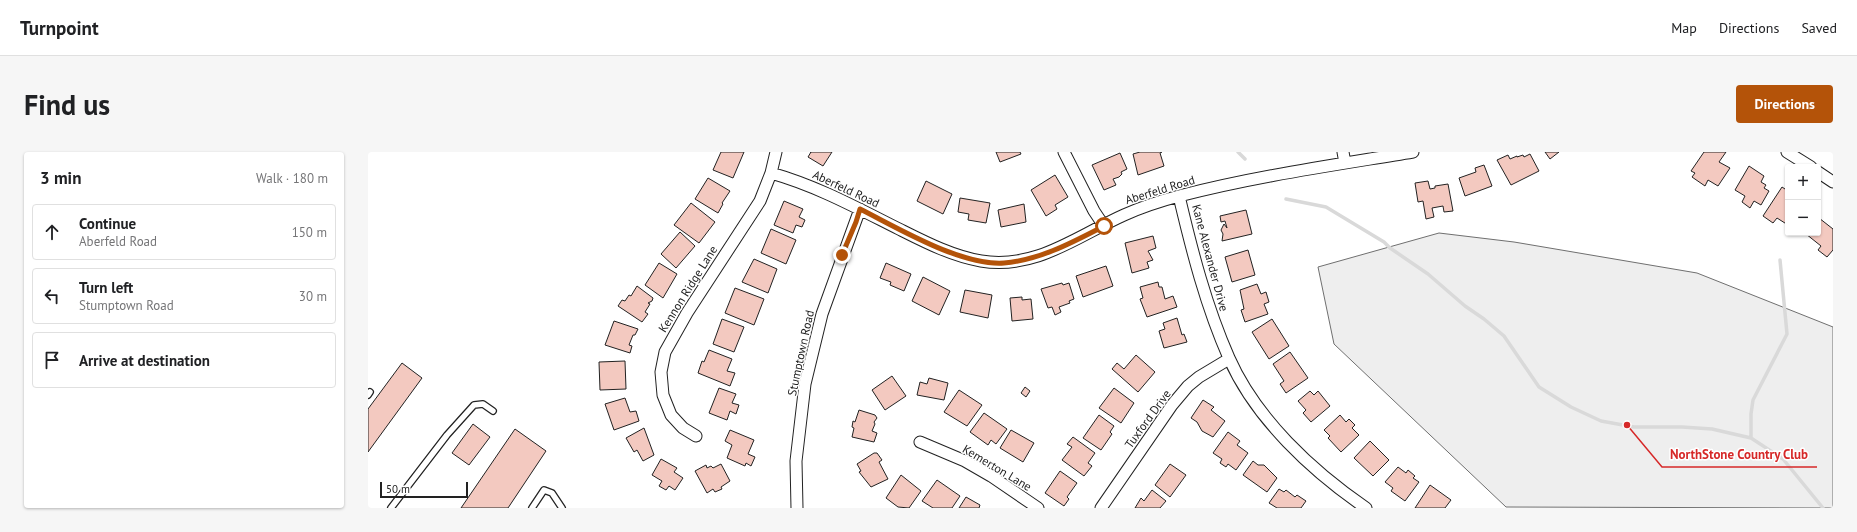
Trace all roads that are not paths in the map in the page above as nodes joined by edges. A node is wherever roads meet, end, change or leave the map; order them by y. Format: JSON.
{"nodes":[{"id":1,"x":776,"y":152,"type":"edge"},
{"id":2,"x":1064,"y":152,"type":"edge"},
{"id":3,"x":1343,"y":152,"type":"edge"},
{"id":4,"x":1413,"y":152,"type":"edge"},
{"id":5,"x":1787,"y":152,"type":"edge"},
{"id":6,"x":1344,"y":163,"type":"junction"},
{"id":7,"x":1806,"y":164,"type":"edge"},
{"id":8,"x":771,"y":173,"type":"junction"},
{"id":9,"x":1821,"y":174,"type":"edge"},
{"id":10,"x":1833,"y":182,"type":"edge"},
{"id":11,"x":1180,"y":196,"type":"junction"},
{"id":12,"x":860,"y":209,"type":"junction"},
{"id":13,"x":1104,"y":226,"type":"junction"},
{"id":14,"x":1229,"y":359,"type":"junction"},
{"id":15,"x":493,"y":412,"type":"dead end"},
{"id":16,"x":696,"y":436,"type":"dead end"},
{"id":17,"x":920,"y":442,"type":"dead end"},
{"id":18,"x":391,"y":508,"type":"edge"},
{"id":19,"x":532,"y":508,"type":"edge"},
{"id":20,"x":562,"y":508,"type":"edge"},
{"id":21,"x":797,"y":508,"type":"edge"},
{"id":22,"x":1038,"y":508,"type":"edge"},
{"id":23,"x":1101,"y":508,"type":"edge"},
{"id":24,"x":1366,"y":508,"type":"edge"}],
"edges":[{"from":1,"to":8,"type":"street","name":"Kennon Ridge Lane"},
{"from":2,"to":13,"type":"street"},
{"from":3,"to":6,"type":"street"},
{"from":4,"to":6,"type":"street","name":"Aberfeld Road"},
{"from":5,"to":7,"type":"street"},
{"from":6,"to":11,"type":"street","name":"Aberfeld Road"},
{"from":8,"to":12,"type":"street","name":"Aberfeld Road"},
{"from":8,"to":16,"type":"street","name":"Kennon Ridge Lane"},
{"from":9,"to":10,"type":"street"},
{"from":11,"to":13,"type":"street","name":"Aberfeld Road"},
{"from":11,"to":14,"type":"street","name":"Kane Alexander Drive"},
{"from":12,"to":13,"type":"street","name":"Aberfeld Road"},
{"from":12,"to":21,"type":"street","name":"Stumptown Road"},
{"from":14,"to":23,"type":"street","name":"Tuxford Drive"},
{"from":14,"to":24,"type":"street","name":"Kane Alexander Drive"},
{"from":15,"to":18,"type":"lane"},
{"from":17,"to":22,"type":"street","name":"Kemerton Lane"},
{"from":19,"to":20,"type":"lane"}]}
